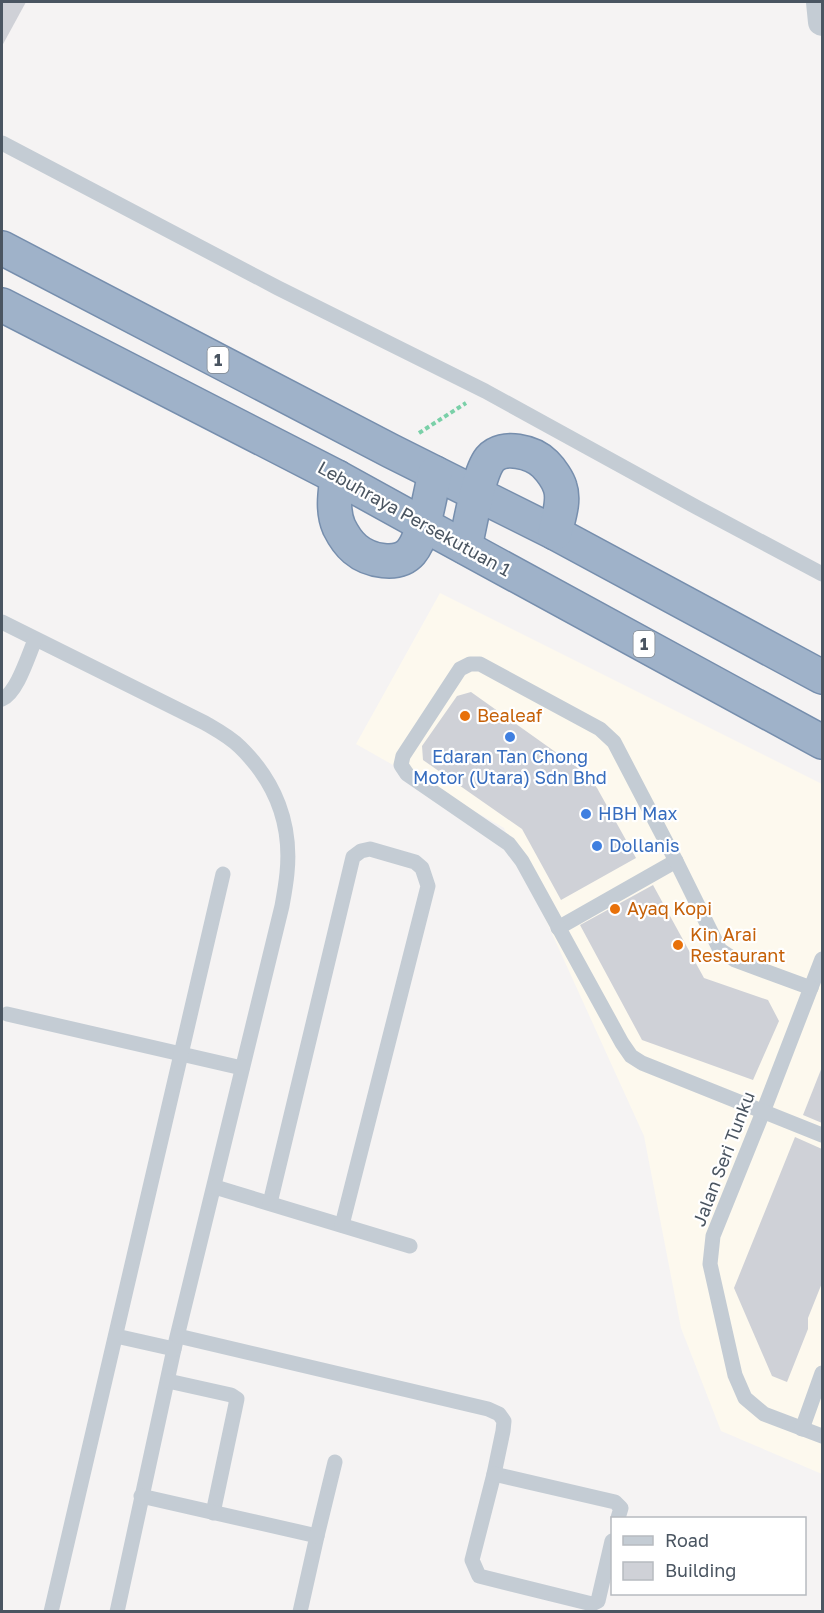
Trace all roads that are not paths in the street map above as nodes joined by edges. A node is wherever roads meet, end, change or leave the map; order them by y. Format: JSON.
{"nodes":[{"id":1,"x":820,"y":2,"type":"edge"},
{"id":2,"x":822,"y":22,"type":"edge"},
{"id":3,"x":2,"y":143,"type":"edge"},
{"id":4,"x":2,"y":248,"type":"edge"},
{"id":5,"x":2,"y":305,"type":"edge"},
{"id":6,"x":435,"y":473,"type":"junction"},
{"id":7,"x":337,"y":477,"type":"junction"},
{"id":8,"x":477,"y":494,"type":"junction"},
{"id":9,"x":424,"y":525,"type":"junction"},
{"id":10,"x":555,"y":533,"type":"junction"},
{"id":11,"x":465,"y":547,"type":"junction"},
{"id":12,"x":822,"y":574,"type":"edge"},
{"id":13,"x":2,"y":622,"type":"edge"},
{"id":14,"x":35,"y":640,"type":"junction"},
{"id":15,"x":822,"y":677,"type":"edge"},
{"id":16,"x":2,"y":699,"type":"edge"},
{"id":17,"x":822,"y":741,"type":"edge"},
{"id":18,"x":676,"y":861,"type":"junction"},
{"id":19,"x":223,"y":874,"type":"dead end"},
{"id":20,"x":558,"y":928,"type":"junction"},
{"id":21,"x":822,"y":959,"type":"edge"},
{"id":22,"x":811,"y":988,"type":"junction"},
{"id":23,"x":7,"y":1014,"type":"dead end"},
{"id":24,"x":181,"y":1055,"type":"junction"},
{"id":25,"x":242,"y":1068,"type":"junction"},
{"id":26,"x":764,"y":1112,"type":"junction"},
{"id":27,"x":822,"y":1135,"type":"edge"},
{"id":28,"x":214,"y":1187,"type":"junction"},
{"id":29,"x":270,"y":1203,"type":"junction"},
{"id":30,"x":342,"y":1225,"type":"junction"},
{"id":31,"x":410,"y":1246,"type":"dead end"},
{"id":32,"x":116,"y":1336,"type":"junction"},
{"id":33,"x":176,"y":1343,"type":"junction"},
{"id":34,"x":822,"y":1373,"type":"edge"},
{"id":35,"x":168,"y":1381,"type":"junction"},
{"id":36,"x":802,"y":1429,"type":"junction"},
{"id":37,"x":822,"y":1436,"type":"edge"},
{"id":38,"x":335,"y":1462,"type":"dead end"},
{"id":39,"x":494,"y":1474,"type":"junction"},
{"id":40,"x":141,"y":1496,"type":"junction"},
{"id":41,"x":213,"y":1513,"type":"junction"},
{"id":42,"x":618,"y":1517,"type":"edge"},
{"id":43,"x":317,"y":1536,"type":"junction"},
{"id":44,"x":611,"y":1544,"type":"edge"},
{"id":45,"x":51,"y":1611,"type":"edge"},
{"id":46,"x":117,"y":1611,"type":"edge"},
{"id":47,"x":300,"y":1611,"type":"edge"}],
"edges":[{"from":1,"to":2,"type":"street"},
{"from":3,"to":12,"type":"lane"},
{"from":4,"to":6,"type":"highway","number":"1"},
{"from":5,"to":7,"type":"highway","name":"Lebuhraya Persekutuan 1","number":"1"},
{"from":6,"to":8,"type":"highway","number":"1"},
{"from":6,"to":9,"type":"highway"},
{"from":7,"to":9,"type":"highway","name":"Lebuhraya Persekutuan 1","number":"1"},
{"from":7,"to":9,"type":"highway"},
{"from":8,"to":10,"type":"highway","number":"1"},
{"from":8,"to":10,"type":"highway"},
{"from":8,"to":11,"type":"highway"},
{"from":9,"to":11,"type":"highway","name":"Lebuhraya Persekutuan 1","number":"1"},
{"from":10,"to":15,"type":"highway","number":"1"},
{"from":11,"to":17,"type":"highway","name":"Lebuhraya Persekutuan 1","number":"1"},
{"from":13,"to":14,"type":"lane"},
{"from":14,"to":16,"type":"lane"},
{"from":14,"to":25,"type":"lane"},
{"from":18,"to":20,"type":"lane"},
{"from":18,"to":20,"type":"lane"},
{"from":18,"to":22,"type":"lane"},
{"from":19,"to":24,"type":"lane"},
{"from":20,"to":26,"type":"lane"},
{"from":21,"to":22,"type":"lane","name":"Jalan Seri Tunku"},
{"from":22,"to":26,"type":"lane","name":"Jalan Seri Tunku"},
{"from":23,"to":24,"type":"lane"},
{"from":24,"to":25,"type":"lane"},
{"from":24,"to":32,"type":"lane"},
{"from":25,"to":28,"type":"lane"},
{"from":26,"to":27,"type":"lane"},
{"from":26,"to":36,"type":"lane","name":"Jalan Seri Tunku"},
{"from":28,"to":29,"type":"lane"},
{"from":28,"to":33,"type":"lane"},
{"from":29,"to":30,"type":"lane"},
{"from":29,"to":30,"type":"lane"},
{"from":30,"to":31,"type":"lane"},
{"from":32,"to":33,"type":"lane"},
{"from":32,"to":45,"type":"lane"},
{"from":33,"to":35,"type":"lane"},
{"from":33,"to":39,"type":"lane"},
{"from":34,"to":36,"type":"lane"},
{"from":35,"to":40,"type":"lane"},
{"from":35,"to":41,"type":"lane"},
{"from":36,"to":37,"type":"lane","name":"Jalan Seri Tunku"},
{"from":38,"to":43,"type":"lane"},
{"from":39,"to":42,"type":"lane"},
{"from":39,"to":44,"type":"lane"},
{"from":40,"to":41,"type":"lane"},
{"from":40,"to":46,"type":"lane"},
{"from":41,"to":43,"type":"lane"},
{"from":43,"to":47,"type":"lane"}]}
